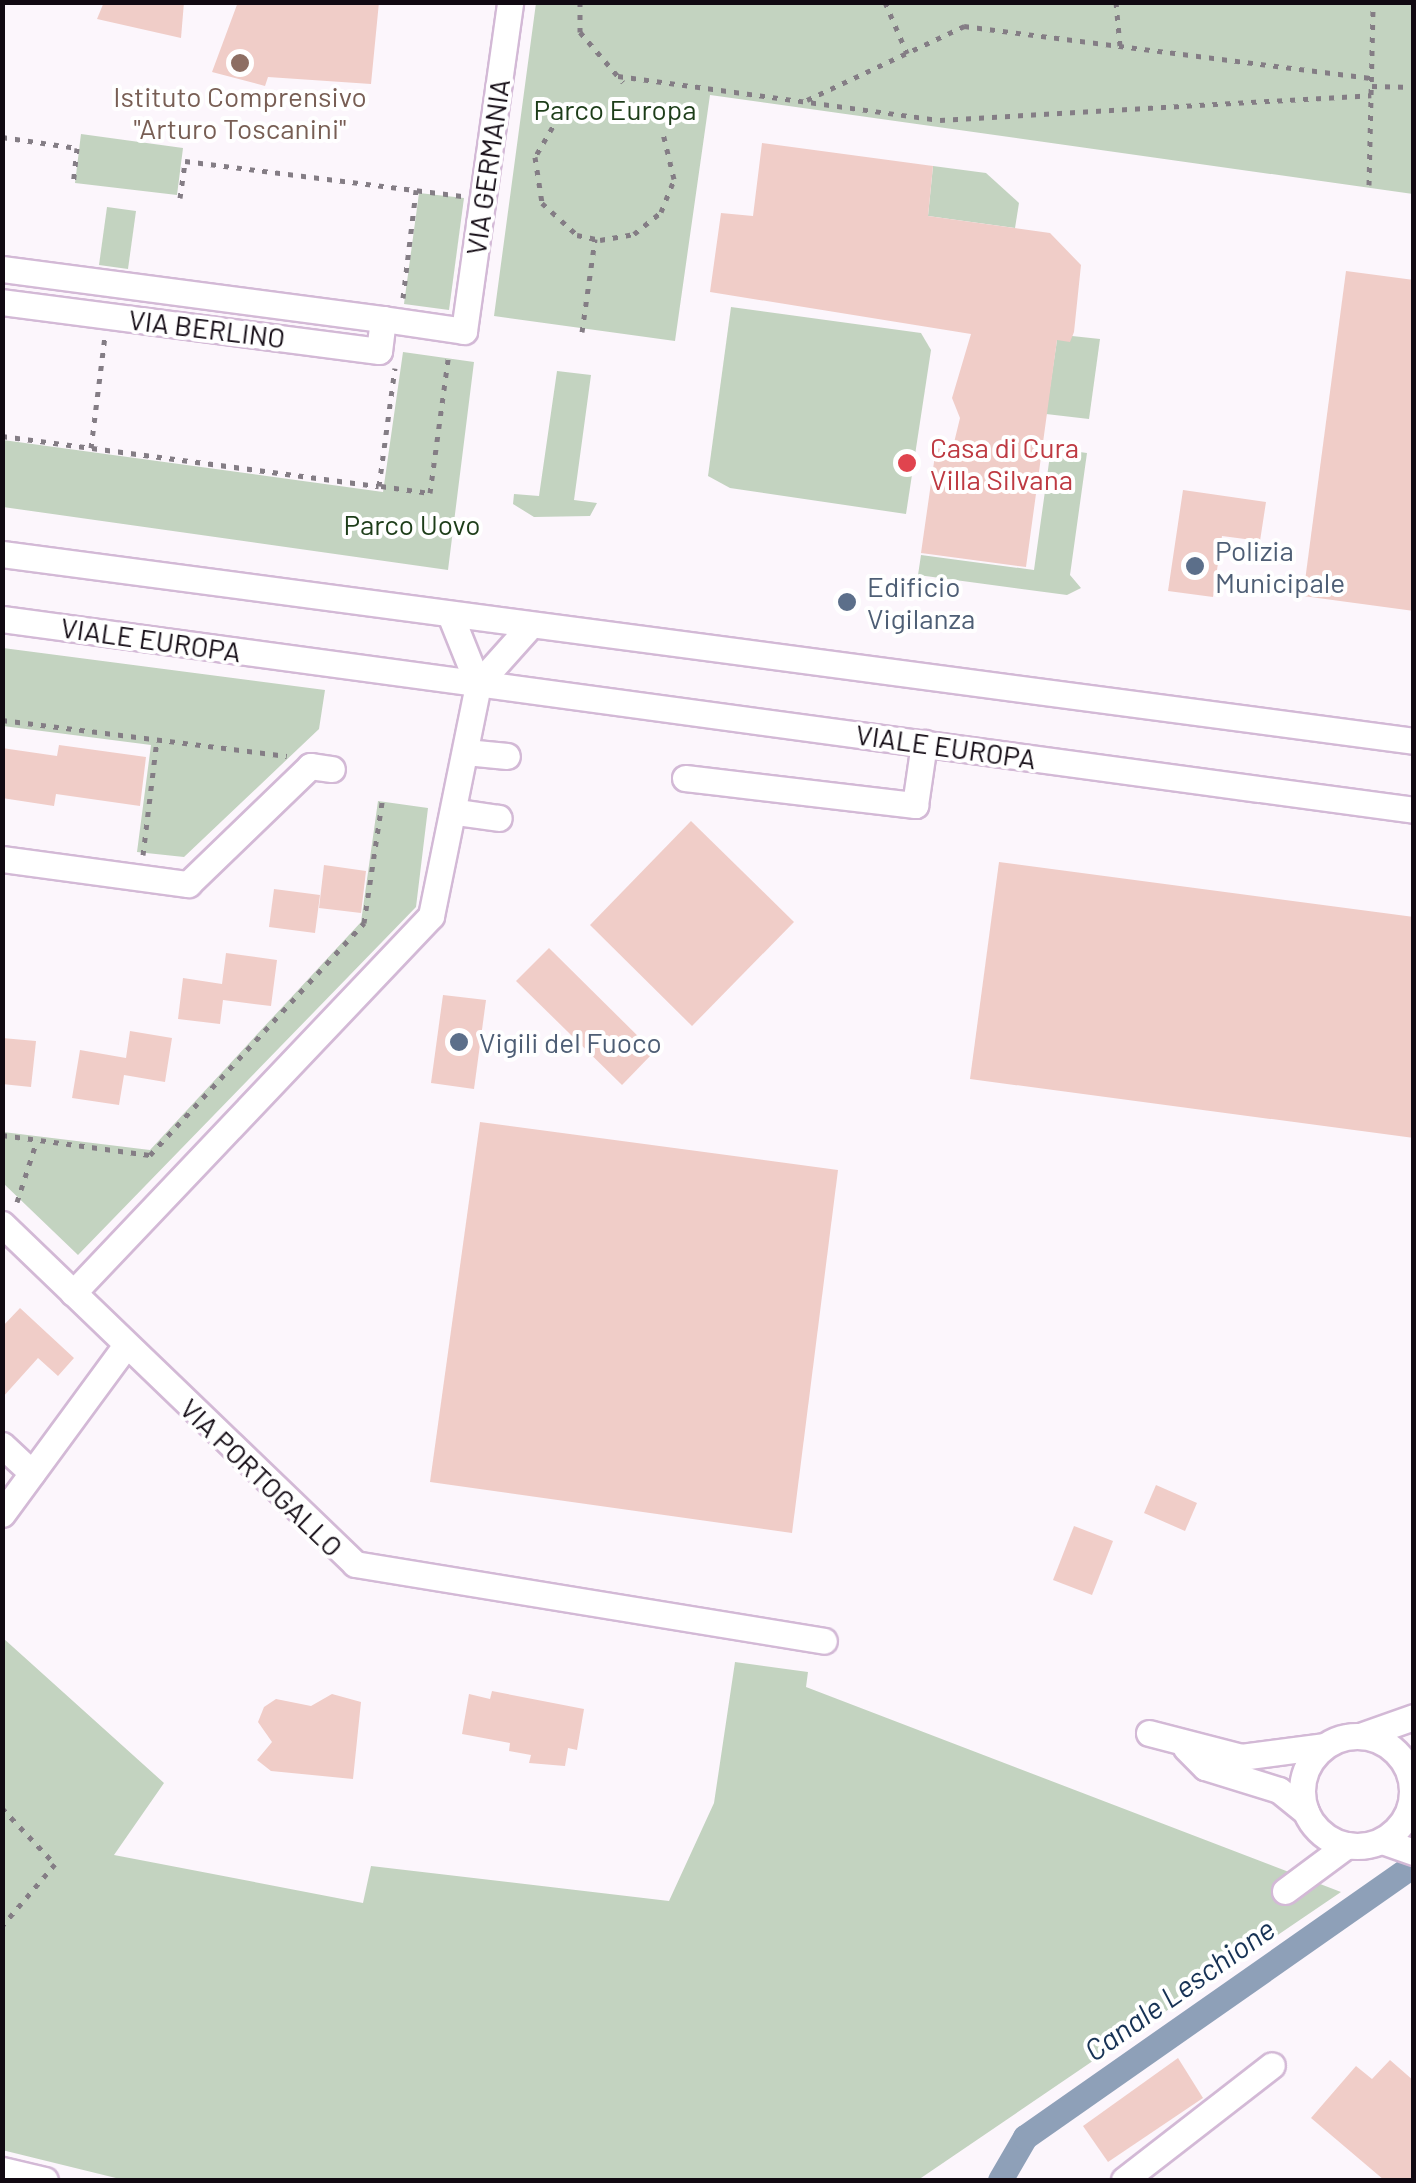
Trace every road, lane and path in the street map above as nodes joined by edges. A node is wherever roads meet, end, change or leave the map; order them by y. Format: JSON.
{"nodes":[{"id":1,"x":510,"y":2,"type":"edge"},
{"id":2,"x":580,"y":2,"type":"edge"},
{"id":3,"x":885,"y":2,"type":"edge"},
{"id":4,"x":1116,"y":2,"type":"edge"},
{"id":5,"x":1372,"y":2,"type":"edge"},
{"id":6,"x":1120,"y":46,"type":"junction"},
{"id":7,"x":907,"y":52,"type":"junction"},
{"id":8,"x":618,"y":76,"type":"junction"},
{"id":9,"x":623,"y":82,"type":"dead end"},
{"id":10,"x":1371,"y":82,"type":"junction"},
{"id":11,"x":1414,"y":87,"type":"edge"},
{"id":12,"x":1371,"y":95,"type":"junction"},
{"id":13,"x":804,"y":102,"type":"junction"},
{"id":14,"x":559,"y":116,"type":"dead end"},
{"id":15,"x":662,"y":130,"type":"dead end"},
{"id":16,"x":2,"y":137,"type":"edge"},
{"id":17,"x":1370,"y":184,"type":"dead end"},
{"id":18,"x":73,"y":185,"type":"dead end"},
{"id":19,"x":416,"y":190,"type":"junction"},
{"id":20,"x":467,"y":196,"type":"dead end"},
{"id":21,"x":180,"y":198,"type":"dead end"},
{"id":22,"x":595,"y":239,"type":"junction"},
{"id":23,"x":2,"y":269,"type":"edge"},
{"id":24,"x":2,"y":302,"type":"edge"},
{"id":25,"x":393,"y":312,"type":"junction"},
{"id":26,"x":106,"y":330,"type":"dead end"},
{"id":27,"x":582,"y":332,"type":"dead end"},
{"id":28,"x":456,"y":341,"type":"junction"},
{"id":29,"x":396,"y":368,"type":"dead end"},
{"id":30,"x":2,"y":436,"type":"edge"},
{"id":31,"x":91,"y":448,"type":"junction"},
{"id":32,"x":380,"y":486,"type":"junction"},
{"id":33,"x":2,"y":554,"type":"edge"},
{"id":34,"x":2,"y":618,"type":"edge"},
{"id":35,"x":451,"y":618,"type":"junction"},
{"id":36,"x":528,"y":628,"type":"junction"},
{"id":37,"x":478,"y":684,"type":"junction"},
{"id":38,"x":2,"y":720,"type":"edge"},
{"id":39,"x":157,"y":740,"type":"junction"},
{"id":40,"x":1414,"y":741,"type":"edge"},
{"id":41,"x":924,"y":743,"type":"junction"},
{"id":42,"x":466,"y":752,"type":"junction"},
{"id":43,"x":507,"y":756,"type":"dead end"},
{"id":44,"x":296,"y":758,"type":"dead end"},
{"id":45,"x":332,"y":769,"type":"dead end"},
{"id":46,"x":685,"y":778,"type":"dead end"},
{"id":47,"x":383,"y":796,"type":"dead end"},
{"id":48,"x":1414,"y":810,"type":"edge"},
{"id":49,"x":456,"y":812,"type":"junction"},
{"id":50,"x":499,"y":818,"type":"dead end"},
{"id":51,"x":142,"y":858,"type":"dead end"},
{"id":52,"x":2,"y":859,"type":"edge"},
{"id":53,"x":2,"y":1135,"type":"edge"},
{"id":54,"x":37,"y":1140,"type":"junction"},
{"id":55,"x":18,"y":1202,"type":"dead end"},
{"id":56,"x":2,"y":1224,"type":"edge"},
{"id":57,"x":73,"y":1293,"type":"junction"},
{"id":58,"x":126,"y":1345,"type":"junction"},
{"id":59,"x":2,"y":1444,"type":"edge"},
{"id":60,"x":32,"y":1473,"type":"junction"},
{"id":61,"x":2,"y":1514,"type":"edge"},
{"id":62,"x":824,"y":1641,"type":"dead end"},
{"id":63,"x":1414,"y":1717,"type":"edge"},
{"id":64,"x":1149,"y":1734,"type":"dead end"},
{"id":65,"x":1360,"y":1736,"type":"junction"},
{"id":66,"x":1326,"y":1746,"type":"junction"},
{"id":67,"x":1186,"y":1748,"type":"junction"},
{"id":68,"x":1409,"y":1754,"type":"edge"},
{"id":69,"x":1413,"y":1798,"type":"edge"},
{"id":70,"x":2,"y":1808,"type":"edge"},
{"id":71,"x":1311,"y":1820,"type":"junction"},
{"id":72,"x":1382,"y":1840,"type":"junction"},
{"id":73,"x":1347,"y":1846,"type":"junction"},
{"id":74,"x":1414,"y":1852,"type":"edge"},
{"id":75,"x":2,"y":1926,"type":"edge"},
{"id":76,"x":1272,"y":2064,"type":"dead end"},
{"id":77,"x":2,"y":2170,"type":"edge"},
{"id":78,"x":46,"y":2180,"type":"edge"},
{"id":79,"x":1124,"y":2180,"type":"edge"}],
"edges":[{"from":1,"to":28,"type":"street","name":"VIA GERMANIA"},
{"from":2,"to":8,"type":"path"},
{"from":3,"to":7,"type":"path"},
{"from":4,"to":6,"type":"path"},
{"from":5,"to":10,"type":"path"},
{"from":6,"to":7,"type":"path"},
{"from":6,"to":10,"type":"path"},
{"from":7,"to":13,"type":"path"},
{"from":8,"to":9,"type":"path"},
{"from":8,"to":13,"type":"path"},
{"from":10,"to":11,"type":"path"},
{"from":10,"to":12,"type":"path"},
{"from":12,"to":13,"type":"path"},
{"from":12,"to":17,"type":"path"},
{"from":14,"to":22,"type":"path"},
{"from":15,"to":22,"type":"path"},
{"from":16,"to":18,"type":"path"},
{"from":19,"to":20,"type":"path"},
{"from":19,"to":21,"type":"path"},
{"from":19,"to":25,"type":"path"},
{"from":22,"to":27,"type":"path"},
{"from":23,"to":25,"type":"street","name":"VIA BERLINO"},
{"from":24,"to":25,"type":"street","name":"VIA BERLINO"},
{"from":25,"to":28,"type":"street","name":"VIA BERLINO"},
{"from":26,"to":31,"type":"path"},
{"from":28,"to":32,"type":"path"},
{"from":29,"to":32,"type":"path"},
{"from":30,"to":31,"type":"path"},
{"from":31,"to":32,"type":"path"},
{"from":33,"to":35,"type":"street"},
{"from":34,"to":37,"type":"street","name":"VIALE EUROPA"},
{"from":35,"to":36,"type":"street"},
{"from":35,"to":37,"type":"street"},
{"from":36,"to":37,"type":"street"},
{"from":36,"to":40,"type":"street"},
{"from":37,"to":41,"type":"street","name":"VIALE EUROPA"},
{"from":37,"to":42,"type":"street"},
{"from":38,"to":39,"type":"path"},
{"from":39,"to":44,"type":"path"},
{"from":39,"to":51,"type":"path"},
{"from":41,"to":46,"type":"street"},
{"from":41,"to":48,"type":"street","name":"VIALE EUROPA"},
{"from":42,"to":43,"type":"street"},
{"from":42,"to":49,"type":"street"},
{"from":45,"to":52,"type":"street"},
{"from":47,"to":54,"type":"path"},
{"from":49,"to":50,"type":"street"},
{"from":49,"to":57,"type":"street"},
{"from":53,"to":54,"type":"path"},
{"from":54,"to":55,"type":"path"},
{"from":56,"to":57,"type":"street","name":"VIA PORTOGALLO"},
{"from":57,"to":58,"type":"street","name":"VIA PORTOGALLO"},
{"from":58,"to":60,"type":"street"},
{"from":58,"to":62,"type":"street","name":"VIA PORTOGALLO"},
{"from":59,"to":60,"type":"street"},
{"from":60,"to":61,"type":"street"},
{"from":63,"to":65,"type":"street"},
{"from":64,"to":67,"type":"street"},
{"from":65,"to":66,"type":"street"},
{"from":65,"to":68,"type":"street"},
{"from":66,"to":67,"type":"street"},
{"from":66,"to":71,"type":"street"},
{"from":67,"to":71,"type":"street"},
{"from":68,"to":69,"type":"street"},
{"from":69,"to":72,"type":"street"},
{"from":70,"to":75,"type":"path"},
{"from":71,"to":73,"type":"street"},
{"from":71,"to":73,"type":"street"},
{"from":72,"to":73,"type":"street"},
{"from":72,"to":74,"type":"street"},
{"from":76,"to":79,"type":"street"},
{"from":77,"to":78,"type":"street"}]}
